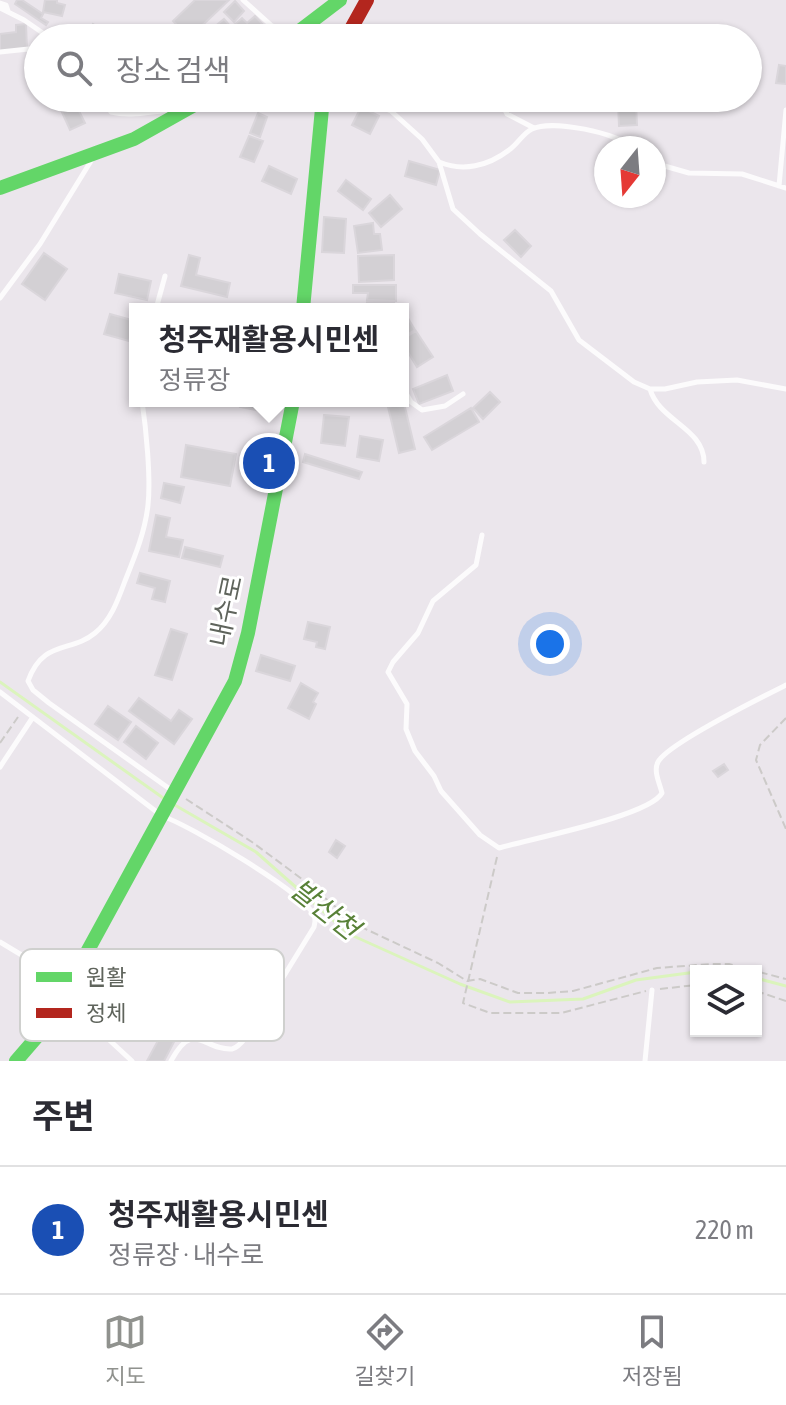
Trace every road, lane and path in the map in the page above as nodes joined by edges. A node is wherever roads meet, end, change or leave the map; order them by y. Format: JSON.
{"nodes":[{"id":1,"x":243,"y":0,"type":"edge"},
{"id":2,"x":340,"y":0,"type":"edge"},
{"id":3,"x":367,"y":0,"type":"edge"},
{"id":4,"x":0,"y":5,"type":"edge"},
{"id":5,"x":27,"y":24,"type":"edge"},
{"id":6,"x":270,"y":24,"type":"edge"},
{"id":7,"x":311,"y":24,"type":"edge"},
{"id":8,"x":354,"y":24,"type":"edge"},
{"id":9,"x":24,"y":49,"type":"edge"},
{"id":10,"x":0,"y":52,"type":"edge"},
{"id":11,"x":786,"y":110,"type":"edge"},
{"id":12,"x":111,"y":112,"type":"edge"},
{"id":13,"x":147,"y":112,"type":"edge"},
{"id":14,"x":186,"y":112,"type":"edge"},
{"id":15,"x":322,"y":112,"type":"edge"},
{"id":16,"x":392,"y":112,"type":"edge"},
{"id":17,"x":506,"y":112,"type":"edge"},
{"id":18,"x":535,"y":128,"type":"junction"},
{"id":19,"x":613,"y":136,"type":"edge"},
{"id":20,"x":93,"y":156,"type":"junction"},
{"id":21,"x":439,"y":162,"type":"junction"},
{"id":22,"x":666,"y":166,"type":"edge"},
{"id":23,"x":783,"y":187,"type":"edge"},
{"id":24,"x":0,"y":188,"type":"edge"},
{"id":25,"x":165,"y":276,"type":"dead end"},
{"id":26,"x":0,"y":298,"type":"edge"},
{"id":27,"x":158,"y":303,"type":"edge"},
{"id":28,"x":304,"y":303,"type":"edge"},
{"id":29,"x":650,"y":389,"type":"junction"},
{"id":30,"x":786,"y":389,"type":"edge"},
{"id":31,"x":463,"y":394,"type":"dead end"},
{"id":32,"x":409,"y":398,"type":"edge"},
{"id":33,"x":142,"y":407,"type":"edge"},
{"id":34,"x":292,"y":407,"type":"edge"},
{"id":35,"x":704,"y":462,"type":"dead end"},
{"id":36,"x":482,"y":535,"type":"dead end"},
{"id":37,"x":786,"y":685,"type":"edge"},
{"id":38,"x":0,"y":692,"type":"edge"},
{"id":39,"x":23,"y":710,"type":"junction"},
{"id":40,"x":33,"y":717,"type":"junction"},
{"id":41,"x":786,"y":718,"type":"edge"},
{"id":42,"x":0,"y":743,"type":"edge"},
{"id":43,"x":0,"y":767,"type":"edge"},
{"id":44,"x":174,"y":794,"type":"junction"},
{"id":45,"x":163,"y":814,"type":"junction"},
{"id":46,"x":786,"y":829,"type":"edge"},
{"id":47,"x":499,"y":848,"type":"junction"},
{"id":48,"x":0,"y":942,"type":"edge"},
{"id":49,"x":88,"y":949,"type":"edge"},
{"id":50,"x":20,"y":954,"type":"edge"},
{"id":51,"x":284,"y":975,"type":"edge"},
{"id":52,"x":786,"y":979,"type":"edge"},
{"id":53,"x":467,"y":982,"type":"junction"},
{"id":54,"x":690,"y":986,"type":"edge"},
{"id":55,"x":652,"y":990,"type":"junction"},
{"id":56,"x":762,"y":993,"type":"edge"},
{"id":57,"x":786,"y":1001,"type":"edge"},
{"id":58,"x":32,"y":1041,"type":"edge"},
{"id":59,"x":110,"y":1041,"type":"edge"},
{"id":60,"x":190,"y":1041,"type":"edge"},
{"id":61,"x":201,"y":1041,"type":"edge"},
{"id":62,"x":242,"y":1041,"type":"edge"},
{"id":63,"x":16,"y":1061,"type":"edge"},
{"id":64,"x":132,"y":1061,"type":"edge"},
{"id":65,"x":171,"y":1061,"type":"edge"},
{"id":66,"x":645,"y":1061,"type":"edge"}],
"edges":[{"from":1,"to":6,"type":"lane"},
{"from":2,"to":7,"type":"street"},
{"from":3,"to":8,"type":"street"},
{"from":4,"to":5,"type":"lane"},
{"from":9,"to":10,"type":"lane"},
{"from":11,"to":23,"type":"lane"},
{"from":12,"to":13,"type":"lane"},
{"from":14,"to":20,"type":"street"},
{"from":15,"to":28,"type":"street"},
{"from":16,"to":21,"type":"lane"},
{"from":17,"to":18,"type":"lane"},
{"from":18,"to":19,"type":"lane"},
{"from":18,"to":21,"type":"lane"},
{"from":20,"to":24,"type":"street"},
{"from":20,"to":26,"type":"lane"},
{"from":21,"to":29,"type":"lane"},
{"from":22,"to":23,"type":"lane"},
{"from":25,"to":27,"type":"lane"},
{"from":29,"to":30,"type":"lane"},
{"from":29,"to":35,"type":"lane"},
{"from":31,"to":32,"type":"lane"},
{"from":33,"to":44,"type":"lane"},
{"from":34,"to":44,"type":"street","name":"내수로"},
{"from":36,"to":47,"type":"lane"},
{"from":37,"to":47,"type":"lane"},
{"from":38,"to":39,"type":"lane"},
{"from":39,"to":40,"type":"lane"},
{"from":39,"to":42,"type":"path"},
{"from":40,"to":43,"type":"lane"},
{"from":40,"to":45,"type":"lane"},
{"from":41,"to":46,"type":"path"},
{"from":44,"to":45,"type":"street","name":"내수로"},
{"from":44,"to":53,"type":"path"},
{"from":45,"to":49,"type":"street","name":"내수로"},
{"from":45,"to":51,"type":"lane"},
{"from":47,"to":53,"type":"path"},
{"from":48,"to":50,"type":"lane"},
{"from":52,"to":53,"type":"path"},
{"from":53,"to":55,"type":"path"},
{"from":54,"to":55,"type":"path"},
{"from":55,"to":66,"type":"lane"},
{"from":56,"to":57,"type":"path"},
{"from":58,"to":63,"type":"street","name":"내수로"},
{"from":59,"to":64,"type":"lane"},
{"from":60,"to":65,"type":"lane"},
{"from":61,"to":62,"type":"lane"}]}
